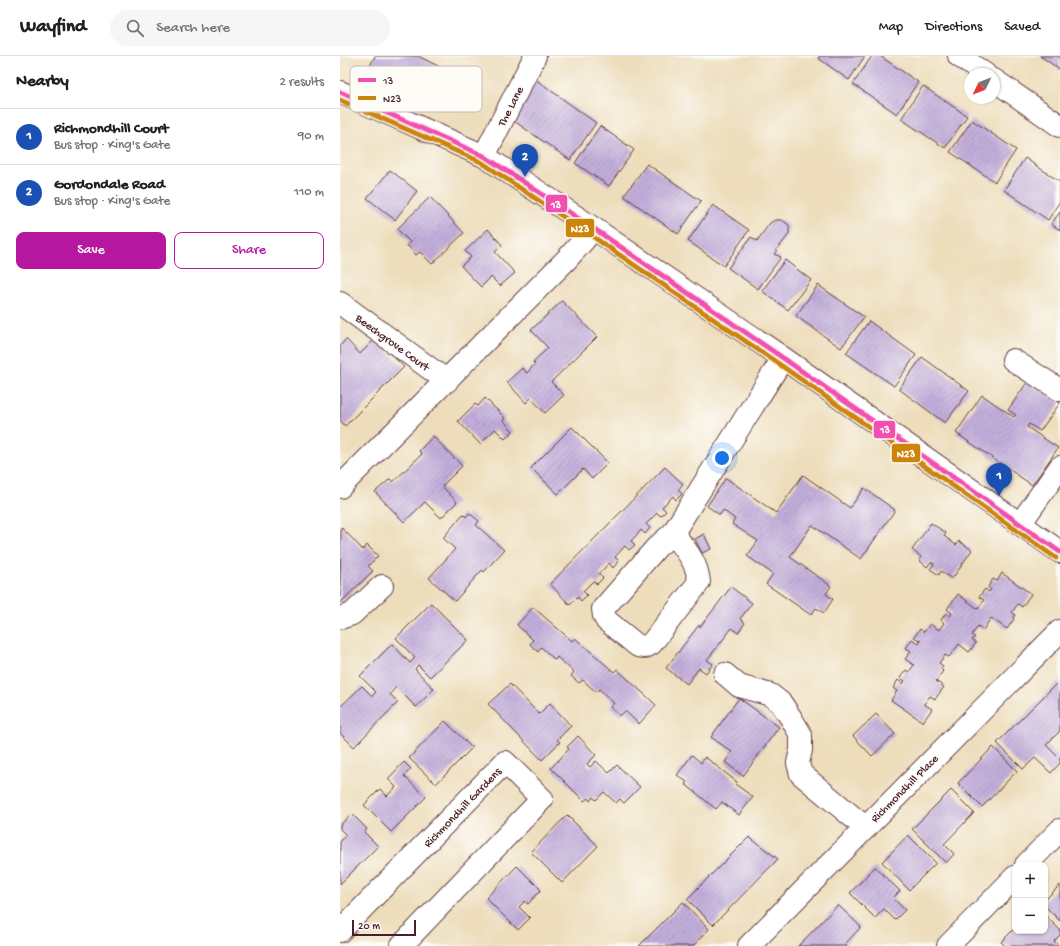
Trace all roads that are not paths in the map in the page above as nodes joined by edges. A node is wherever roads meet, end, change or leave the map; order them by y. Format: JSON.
{"nodes":[{"id":1,"x":535,"y":56,"type":"edge"},
{"id":2,"x":959,"y":56,"type":"edge"},
{"id":3,"x":976,"y":68,"type":"edge"},
{"id":4,"x":1000,"y":84,"type":"edge"},
{"id":5,"x":340,"y":92,"type":"edge"},
{"id":6,"x":350,"y":96,"type":"edge"},
{"id":7,"x":385,"y":112,"type":"edge"},
{"id":8,"x":1060,"y":126,"type":"edge"},
{"id":9,"x":484,"y":156,"type":"junction"},
{"id":10,"x":593,"y":228,"type":"junction"},
{"id":11,"x":340,"y":303,"type":"edge"},
{"id":12,"x":783,"y":358,"type":"junction"},
{"id":13,"x":1013,"y":360,"type":"dead end"},
{"id":14,"x":447,"y":381,"type":"junction"},
{"id":15,"x":1060,"y":390,"type":"edge"},
{"id":16,"x":1060,"y":467,"type":"edge"},
{"id":17,"x":340,"y":487,"type":"edge"},
{"id":18,"x":1020,"y":524,"type":"junction"},
{"id":19,"x":673,"y":533,"type":"junction"},
{"id":20,"x":1060,"y":552,"type":"edge"},
{"id":21,"x":382,"y":586,"type":"dead end"},
{"id":22,"x":340,"y":618,"type":"edge"},
{"id":23,"x":1060,"y":631,"type":"edge"},
{"id":24,"x":725,"y":674,"type":"dead end"},
{"id":25,"x":866,"y":828,"type":"junction"},
{"id":26,"x":1060,"y":830,"type":"edge"},
{"id":27,"x":1029,"y":862,"type":"edge"},
{"id":28,"x":1012,"y":880,"type":"edge"},
{"id":29,"x":340,"y":931,"type":"edge"},
{"id":30,"x":401,"y":946,"type":"edge"},
{"id":31,"x":749,"y":946,"type":"edge"},
{"id":32,"x":948,"y":946,"type":"edge"}],
"edges":[{"from":1,"to":9,"type":"street","name":"The Lane"},
{"from":2,"to":3,"type":"street"},
{"from":4,"to":8,"type":"street"},
{"from":5,"to":6,"type":"street"},
{"from":7,"to":9,"type":"street"},
{"from":9,"to":10,"type":"street"},
{"from":10,"to":12,"type":"street"},
{"from":10,"to":14,"type":"street"},
{"from":11,"to":14,"type":"street","name":"Beechgrove Court"},
{"from":12,"to":18,"type":"street"},
{"from":12,"to":19,"type":"street"},
{"from":13,"to":15,"type":"street"},
{"from":14,"to":17,"type":"street"},
{"from":16,"to":18,"type":"street"},
{"from":18,"to":20,"type":"street"},
{"from":19,"to":19,"type":"street"},
{"from":21,"to":22,"type":"street"},
{"from":23,"to":25,"type":"street","name":"Richmondhill Place"},
{"from":24,"to":25,"type":"street"},
{"from":25,"to":31,"type":"street","name":"Richmondhill Place"},
{"from":26,"to":27,"type":"street"},
{"from":28,"to":32,"type":"street"},
{"from":29,"to":30,"type":"street","name":"Richmondhill Gardens"}]}
